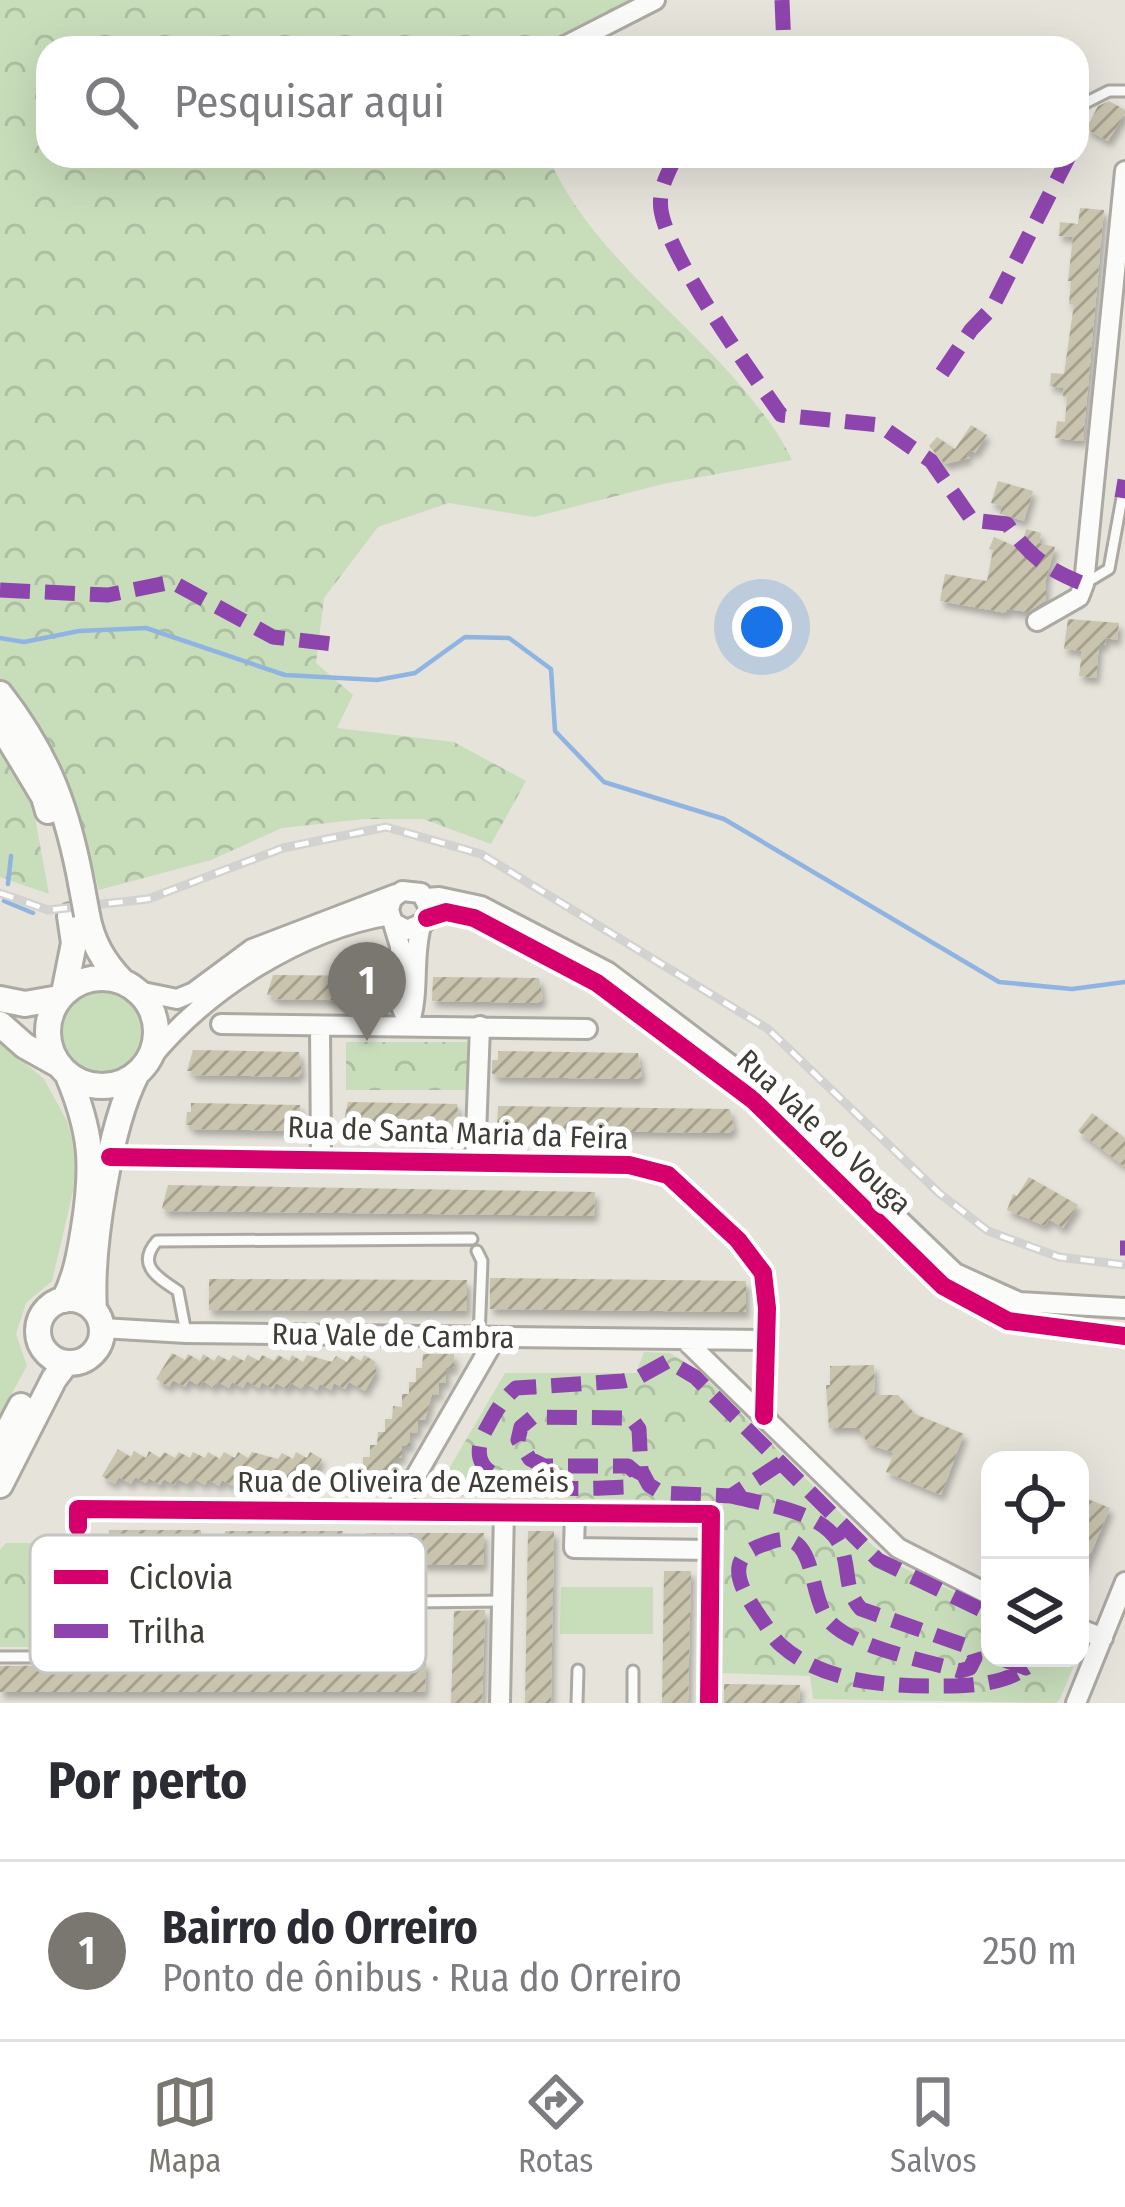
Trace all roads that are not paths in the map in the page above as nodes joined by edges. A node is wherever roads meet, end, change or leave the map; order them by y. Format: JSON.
{"nodes":[{"id":1,"x":655,"y":0,"type":"edge"},
{"id":2,"x":584,"y":36,"type":"edge"},
{"id":3,"x":1125,"y":91,"type":"edge"},
{"id":4,"x":1089,"y":101,"type":"edge"},
{"id":5,"x":1125,"y":171,"type":"edge"},
{"id":6,"x":1122,"y":498,"type":"dead end"},
{"id":7,"x":1084,"y":584,"type":"junction"},
{"id":8,"x":1036,"y":622,"type":"dead end"},
{"id":9,"x":0,"y":694,"type":"edge"},
{"id":10,"x":0,"y":724,"type":"edge"},
{"id":11,"x":396,"y":894,"type":"junction"},
{"id":12,"x":77,"y":903,"type":"junction"},
{"id":13,"x":425,"y":914,"type":"junction"},
{"id":14,"x":392,"y":919,"type":"junction"},
{"id":15,"x":130,"y":986,"type":"junction"},
{"id":16,"x":61,"y":996,"type":"junction"},
{"id":17,"x":0,"y":999,"type":"edge"},
{"id":18,"x":0,"y":1024,"type":"edge"},
{"id":19,"x":221,"y":1024,"type":"dead end"},
{"id":20,"x":409,"y":1025,"type":"junction"},
{"id":21,"x":480,"y":1026,"type":"junction"},
{"id":22,"x":320,"y":1027,"type":"junction"},
{"id":23,"x":587,"y":1029,"type":"dead end"},
{"id":24,"x":144,"y":1066,"type":"junction"},
{"id":25,"x":63,"y":1069,"type":"junction"},
{"id":26,"x":110,"y":1157,"type":"junction"},
{"id":27,"x":321,"y":1159,"type":"junction"},
{"id":28,"x":475,"y":1163,"type":"junction"},
{"id":29,"x":472,"y":1239,"type":"dead end"},
{"id":30,"x":477,"y":1251,"type":"dead end"},
{"id":31,"x":64,"y":1300,"type":"junction"},
{"id":32,"x":1125,"y":1308,"type":"edge"},
{"id":33,"x":98,"y":1319,"type":"junction"},
{"id":34,"x":186,"y":1333,"type":"junction"},
{"id":35,"x":487,"y":1336,"type":"junction"},
{"id":36,"x":1125,"y":1336,"type":"edge"},
{"id":37,"x":684,"y":1339,"type":"junction"},
{"id":38,"x":764,"y":1340,"type":"junction"},
{"id":39,"x":43,"y":1348,"type":"junction"},
{"id":40,"x":66,"y":1363,"type":"junction"},
{"id":41,"x":764,"y":1416,"type":"junction"},
{"id":42,"x":0,"y":1446,"type":"edge"},
{"id":43,"x":0,"y":1485,"type":"edge"},
{"id":44,"x":396,"y":1510,"type":"junction"},
{"id":45,"x":504,"y":1511,"type":"junction"},
{"id":46,"x":575,"y":1513,"type":"junction"},
{"id":47,"x":78,"y":1528,"type":"dead end"},
{"id":48,"x":711,"y":1550,"type":"junction"},
{"id":49,"x":1125,"y":1582,"type":"edge"},
{"id":50,"x":981,"y":1590,"type":"edge"},
{"id":51,"x":502,"y":1601,"type":"junction"},
{"id":52,"x":426,"y":1602,"type":"edge"},
{"id":53,"x":1089,"y":1633,"type":"edge"},
{"id":54,"x":1103,"y":1638,"type":"junction"},
{"id":55,"x":0,"y":1657,"type":"edge"},
{"id":56,"x":30,"y":1657,"type":"edge"},
{"id":57,"x":578,"y":1670,"type":"dead end"},
{"id":58,"x":633,"y":1671,"type":"dead end"},
{"id":59,"x":500,"y":1703,"type":"edge"},
{"id":60,"x":577,"y":1703,"type":"edge"},
{"id":61,"x":633,"y":1703,"type":"edge"},
{"id":62,"x":710,"y":1703,"type":"edge"},
{"id":63,"x":1076,"y":1703,"type":"edge"}],
"edges":[{"from":1,"to":2,"type":"street"},
{"from":3,"to":4,"type":"lane"},
{"from":5,"to":7,"type":"street"},
{"from":6,"to":7,"type":"lane"},
{"from":7,"to":8,"type":"street"},
{"from":9,"to":12,"type":"street"},
{"from":10,"to":12,"type":"street"},
{"from":11,"to":13,"type":"street","name":"Rua Vale do Vouga"},
{"from":11,"to":14,"type":"street"},
{"from":11,"to":15,"type":"street","name":"Rua Vale do Vouga"},
{"from":12,"to":15,"type":"street"},
{"from":12,"to":16,"type":"street"},
{"from":13,"to":14,"type":"street","name":"Rua Vale do Vouga"},
{"from":13,"to":20,"type":"street"},
{"from":13,"to":32,"type":"street","name":"Rua Vale do Vouga"},
{"from":13,"to":36,"type":"street","name":"Rua Vale do Vouga"},
{"from":14,"to":20,"type":"street"},
{"from":14,"to":24,"type":"street","name":"Rua Vale do Vouga"},
{"from":15,"to":16,"type":"street","name":"Rua Vale do Vouga"},
{"from":15,"to":24,"type":"street"},
{"from":16,"to":17,"type":"street","name":"Rua Vale do Vouga"},
{"from":16,"to":25,"type":"street"},
{"from":18,"to":25,"type":"street"},
{"from":19,"to":22,"type":"street"},
{"from":20,"to":21,"type":"street"},
{"from":20,"to":22,"type":"street"},
{"from":21,"to":23,"type":"street"},
{"from":21,"to":28,"type":"street"},
{"from":22,"to":27,"type":"street"},
{"from":24,"to":25,"type":"street"},
{"from":24,"to":26,"type":"street"},
{"from":25,"to":31,"type":"street"},
{"from":26,"to":27,"type":"street","name":"Rua de Santa Maria da Feira"},
{"from":26,"to":33,"type":"street"},
{"from":27,"to":28,"type":"street","name":"Rua de Santa Maria da Feira"},
{"from":28,"to":38,"type":"street","name":"Rua de Santa Maria da Feira"},
{"from":29,"to":34,"type":"lane"},
{"from":30,"to":35,"type":"lane"},
{"from":31,"to":33,"type":"street"},
{"from":31,"to":39,"type":"street"},
{"from":33,"to":34,"type":"street","name":"Rua Vale de Cambra"},
{"from":33,"to":40,"type":"street"},
{"from":34,"to":35,"type":"street","name":"Rua Vale de Cambra"},
{"from":35,"to":37,"type":"street","name":"Rua Vale de Cambra"},
{"from":35,"to":44,"type":"street"},
{"from":37,"to":38,"type":"street","name":"Rua Vale de Cambra"},
{"from":37,"to":41,"type":"street"},
{"from":38,"to":41,"type":"street","name":"Rua de Santa Maria da Feira"},
{"from":39,"to":40,"type":"street"},
{"from":39,"to":42,"type":"street"},
{"from":40,"to":43,"type":"street"},
{"from":41,"to":50,"type":"street"},
{"from":44,"to":45,"type":"street","name":"Rua de Oliveira de Azeméis"},
{"from":44,"to":47,"type":"street","name":"Rua de Oliveira de Azeméis"},
{"from":45,"to":46,"type":"street","name":"Rua de Oliveira de Azeméis"},
{"from":45,"to":51,"type":"street"},
{"from":46,"to":48,"type":"street","name":"Rua de Oliveira de Azeméis"},
{"from":46,"to":48,"type":"street","name":"Rua de Oliveira de Azeméis"},
{"from":48,"to":62,"type":"street"},
{"from":49,"to":54,"type":"street"},
{"from":51,"to":52,"type":"lane"},
{"from":51,"to":59,"type":"street"},
{"from":53,"to":54,"type":"street"},
{"from":54,"to":63,"type":"street"},
{"from":55,"to":56,"type":"lane"},
{"from":57,"to":60,"type":"lane"},
{"from":58,"to":61,"type":"lane"}]}
